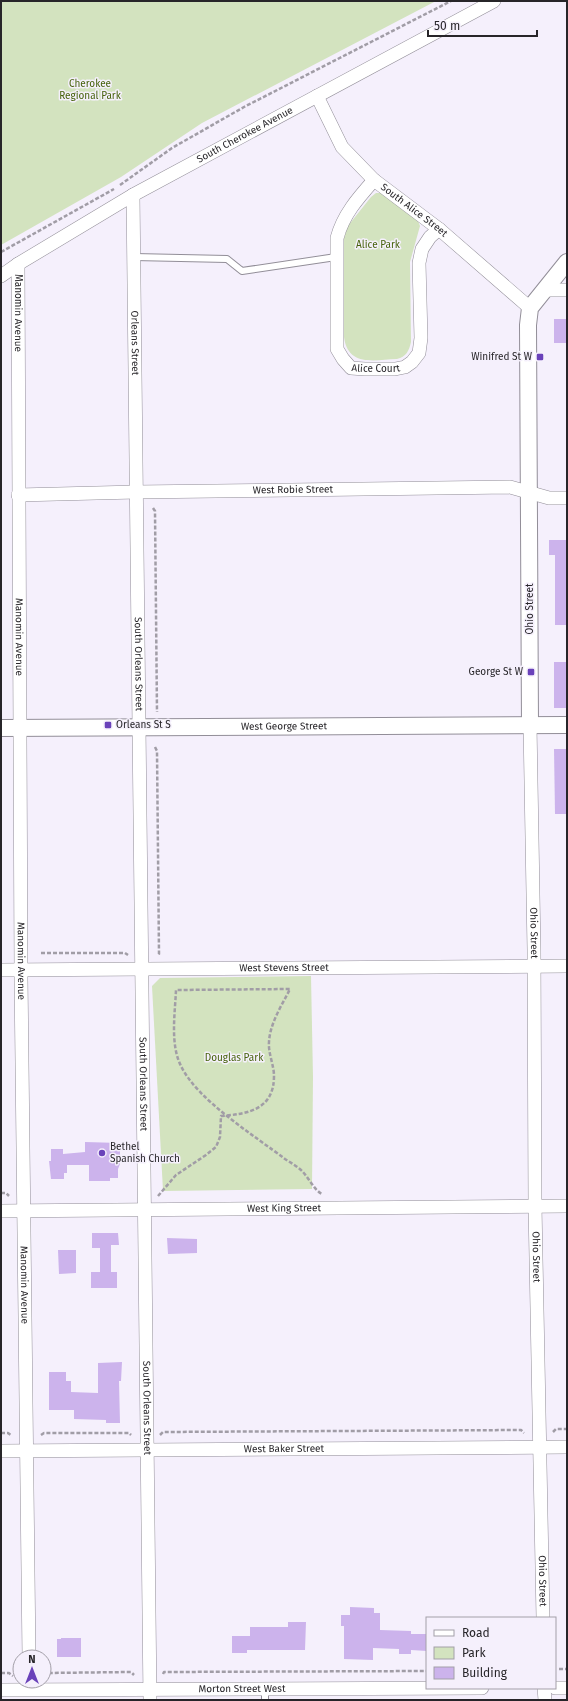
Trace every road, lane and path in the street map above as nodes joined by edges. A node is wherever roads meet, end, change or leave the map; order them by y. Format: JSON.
{"nodes":[{"id":1,"x":451,"y":1,"type":"edge"},
{"id":2,"x":494,"y":1,"type":"edge"},
{"id":3,"x":317,"y":96,"type":"junction"},
{"id":4,"x":374,"y":180,"type":"junction"},
{"id":5,"x":133,"y":195,"type":"junction"},
{"id":6,"x":439,"y":229,"type":"junction"},
{"id":7,"x":1,"y":252,"type":"edge"},
{"id":8,"x":134,"y":256,"type":"junction"},
{"id":9,"x":336,"y":257,"type":"junction"},
{"id":10,"x":567,"y":262,"type":"edge"},
{"id":11,"x":18,"y":264,"type":"junction"},
{"id":12,"x":1,"y":276,"type":"edge"},
{"id":13,"x":545,"y":290,"type":"junction"},
{"id":14,"x":567,"y":290,"type":"edge"},
{"id":15,"x":530,"y":308,"type":"junction"},
{"id":16,"x":136,"y":492,"type":"junction"},
{"id":17,"x":529,"y":493,"type":"junction"},
{"id":18,"x":18,"y":495,"type":"junction"},
{"id":19,"x":567,"y":498,"type":"edge"},
{"id":20,"x":153,"y":508,"type":"dead end"},
{"id":21,"x":155,"y":716,"type":"dead end"},
{"id":22,"x":530,"y":725,"type":"junction"},
{"id":23,"x":567,"y":725,"type":"edge"},
{"id":24,"x":1,"y":728,"type":"edge"},
{"id":25,"x":19,"y":728,"type":"junction"},
{"id":26,"x":138,"y":728,"type":"junction"},
{"id":27,"x":155,"y":747,"type":"dead end"},
{"id":28,"x":41,"y":953,"type":"dead end"},
{"id":29,"x":128,"y":956,"type":"dead end"},
{"id":30,"x":157,"y":956,"type":"dead end"},
{"id":31,"x":534,"y":966,"type":"junction"},
{"id":32,"x":567,"y":966,"type":"edge"},
{"id":33,"x":140,"y":968,"type":"junction"},
{"id":34,"x":1,"y":970,"type":"edge"},
{"id":35,"x":22,"y":970,"type":"junction"},
{"id":36,"x":228,"y":1116,"type":"junction"},
{"id":37,"x":1,"y":1193,"type":"edge"},
{"id":38,"x":9,"y":1196,"type":"dead end"},
{"id":39,"x":159,"y":1196,"type":"dead end"},
{"id":40,"x":535,"y":1206,"type":"junction"},
{"id":41,"x":567,"y":1206,"type":"edge"},
{"id":42,"x":339,"y":1207,"type":"junction"},
{"id":43,"x":144,"y":1210,"type":"junction"},
{"id":44,"x":1,"y":1211,"type":"edge"},
{"id":45,"x":23,"y":1211,"type":"junction"},
{"id":46,"x":567,"y":1429,"type":"edge"},
{"id":47,"x":1,"y":1433,"type":"edge"},
{"id":48,"x":524,"y":1433,"type":"dead end"},
{"id":49,"x":552,"y":1433,"type":"dead end"},
{"id":50,"x":41,"y":1435,"type":"dead end"},
{"id":51,"x":131,"y":1435,"type":"dead end"},
{"id":52,"x":160,"y":1435,"type":"dead end"},
{"id":53,"x":12,"y":1436,"type":"dead end"},
{"id":54,"x":541,"y":1447,"type":"junction"},
{"id":55,"x":567,"y":1447,"type":"edge"},
{"id":56,"x":1,"y":1451,"type":"edge"},
{"id":57,"x":147,"y":1451,"type":"junction"},
{"id":58,"x":26,"y":1452,"type":"junction"},
{"id":59,"x":543,"y":1617,"type":"edge"},
{"id":60,"x":29,"y":1649,"type":"edge"},
{"id":61,"x":567,"y":1668,"type":"edge"},
{"id":62,"x":559,"y":1669,"type":"dead end"},
{"id":63,"x":426,"y":1671,"type":"edge"},
{"id":64,"x":1,"y":1673,"type":"edge"},
{"id":65,"x":52,"y":1673,"type":"edge"},
{"id":66,"x":12,"y":1675,"type":"edge"},
{"id":67,"x":134,"y":1675,"type":"dead end"},
{"id":68,"x":162,"y":1675,"type":"dead end"},
{"id":69,"x":556,"y":1688,"type":"edge"},
{"id":70,"x":567,"y":1688,"type":"edge"},
{"id":71,"x":451,"y":1689,"type":"edge"},
{"id":72,"x":544,"y":1689,"type":"edge"},
{"id":73,"x":1,"y":1690,"type":"edge"},
{"id":74,"x":30,"y":1691,"type":"edge"},
{"id":75,"x":150,"y":1695,"type":"edge"},
{"id":76,"x":265,"y":1695,"type":"edge"},
{"id":77,"x":545,"y":1700,"type":"edge"}],
"edges":[{"from":1,"to":7,"type":"path"},
{"from":2,"to":3,"type":"street","name":"South Cherokee Avenue"},
{"from":3,"to":4,"type":"street","name":"South Alice Street"},
{"from":3,"to":5,"type":"street","name":"South Cherokee Avenue"},
{"from":4,"to":6,"type":"street","name":"South Alice Street"},
{"from":4,"to":9,"type":"street","name":"Alice Court"},
{"from":5,"to":8,"type":"street","name":"Orleans Street"},
{"from":5,"to":11,"type":"street","name":"South Cherokee Avenue"},
{"from":6,"to":9,"type":"street","name":"Alice Court"},
{"from":6,"to":15,"type":"street","name":"South Alice Street"},
{"from":8,"to":9,"type":"lane"},
{"from":8,"to":16,"type":"street","name":"Orleans Street"},
{"from":10,"to":13,"type":"street"},
{"from":11,"to":12,"type":"street","name":"South Cherokee Avenue"},
{"from":11,"to":18,"type":"street","name":"Manomin Avenue"},
{"from":13,"to":14,"type":"street"},
{"from":13,"to":15,"type":"street"},
{"from":15,"to":17,"type":"street","name":"Ohio Street"},
{"from":16,"to":17,"type":"street","name":"West Robie Street"},
{"from":16,"to":18,"type":"street","name":"West Robie Street"},
{"from":16,"to":26,"type":"street","name":"South Orleans Street"},
{"from":17,"to":19,"type":"street","name":"West Robie Street"},
{"from":17,"to":22,"type":"street","name":"Ohio Street"},
{"from":18,"to":25,"type":"street","name":"Manomin Avenue"},
{"from":20,"to":21,"type":"path"},
{"from":22,"to":23,"type":"street","name":"West George Street"},
{"from":22,"to":26,"type":"street","name":"West George Street"},
{"from":22,"to":31,"type":"street","name":"Ohio Street"},
{"from":24,"to":25,"type":"street","name":"West George Street"},
{"from":25,"to":26,"type":"street","name":"West George Street"},
{"from":25,"to":35,"type":"street","name":"Manomin Avenue"},
{"from":26,"to":33,"type":"street","name":"South Orleans Street"},
{"from":27,"to":30,"type":"path"},
{"from":28,"to":29,"type":"path"},
{"from":31,"to":32,"type":"street","name":"West Stevens Street"},
{"from":31,"to":33,"type":"street","name":"West Stevens Street"},
{"from":31,"to":40,"type":"street","name":"Ohio Street"},
{"from":33,"to":35,"type":"street","name":"West Stevens Street"},
{"from":33,"to":43,"type":"street","name":"South Orleans Street"},
{"from":34,"to":35,"type":"street","name":"West Stevens Street"},
{"from":35,"to":45,"type":"street","name":"Manomin Avenue"},
{"from":36,"to":36,"type":"path"},
{"from":36,"to":39,"type":"path"},
{"from":36,"to":42,"type":"path"},
{"from":37,"to":38,"type":"path"},
{"from":40,"to":41,"type":"street","name":"West King Street"},
{"from":40,"to":42,"type":"street","name":"West King Street"},
{"from":40,"to":54,"type":"street","name":"Ohio Street"},
{"from":42,"to":43,"type":"street","name":"West King Street"},
{"from":43,"to":45,"type":"street","name":"West King Street"},
{"from":43,"to":57,"type":"street","name":"South Orleans Street"},
{"from":44,"to":45,"type":"street","name":"West King Street"},
{"from":45,"to":58,"type":"street","name":"Manomin Avenue"},
{"from":46,"to":49,"type":"path"},
{"from":47,"to":53,"type":"path"},
{"from":48,"to":52,"type":"path"},
{"from":50,"to":51,"type":"path"},
{"from":54,"to":55,"type":"street","name":"West Baker Street"},
{"from":54,"to":57,"type":"street","name":"West Baker Street"},
{"from":54,"to":59,"type":"street","name":"Ohio Street"},
{"from":56,"to":58,"type":"street","name":"West Baker Street"},
{"from":57,"to":58,"type":"street","name":"West Baker Street"},
{"from":57,"to":75,"type":"street","name":"South Orleans Street"},
{"from":58,"to":60,"type":"street","name":"Manomin Avenue"},
{"from":61,"to":62,"type":"path"},
{"from":63,"to":68,"type":"path"},
{"from":64,"to":66,"type":"path"},
{"from":65,"to":67,"type":"path"},
{"from":69,"to":70,"type":"street"},
{"from":71,"to":76,"type":"street","name":"Morton Street West"},
{"from":72,"to":77,"type":"street"},
{"from":73,"to":74,"type":"street","name":"Morton Street West"},
{"from":74,"to":75,"type":"street","name":"Morton Street West"},
{"from":75,"to":76,"type":"street","name":"Morton Street West"}]}
